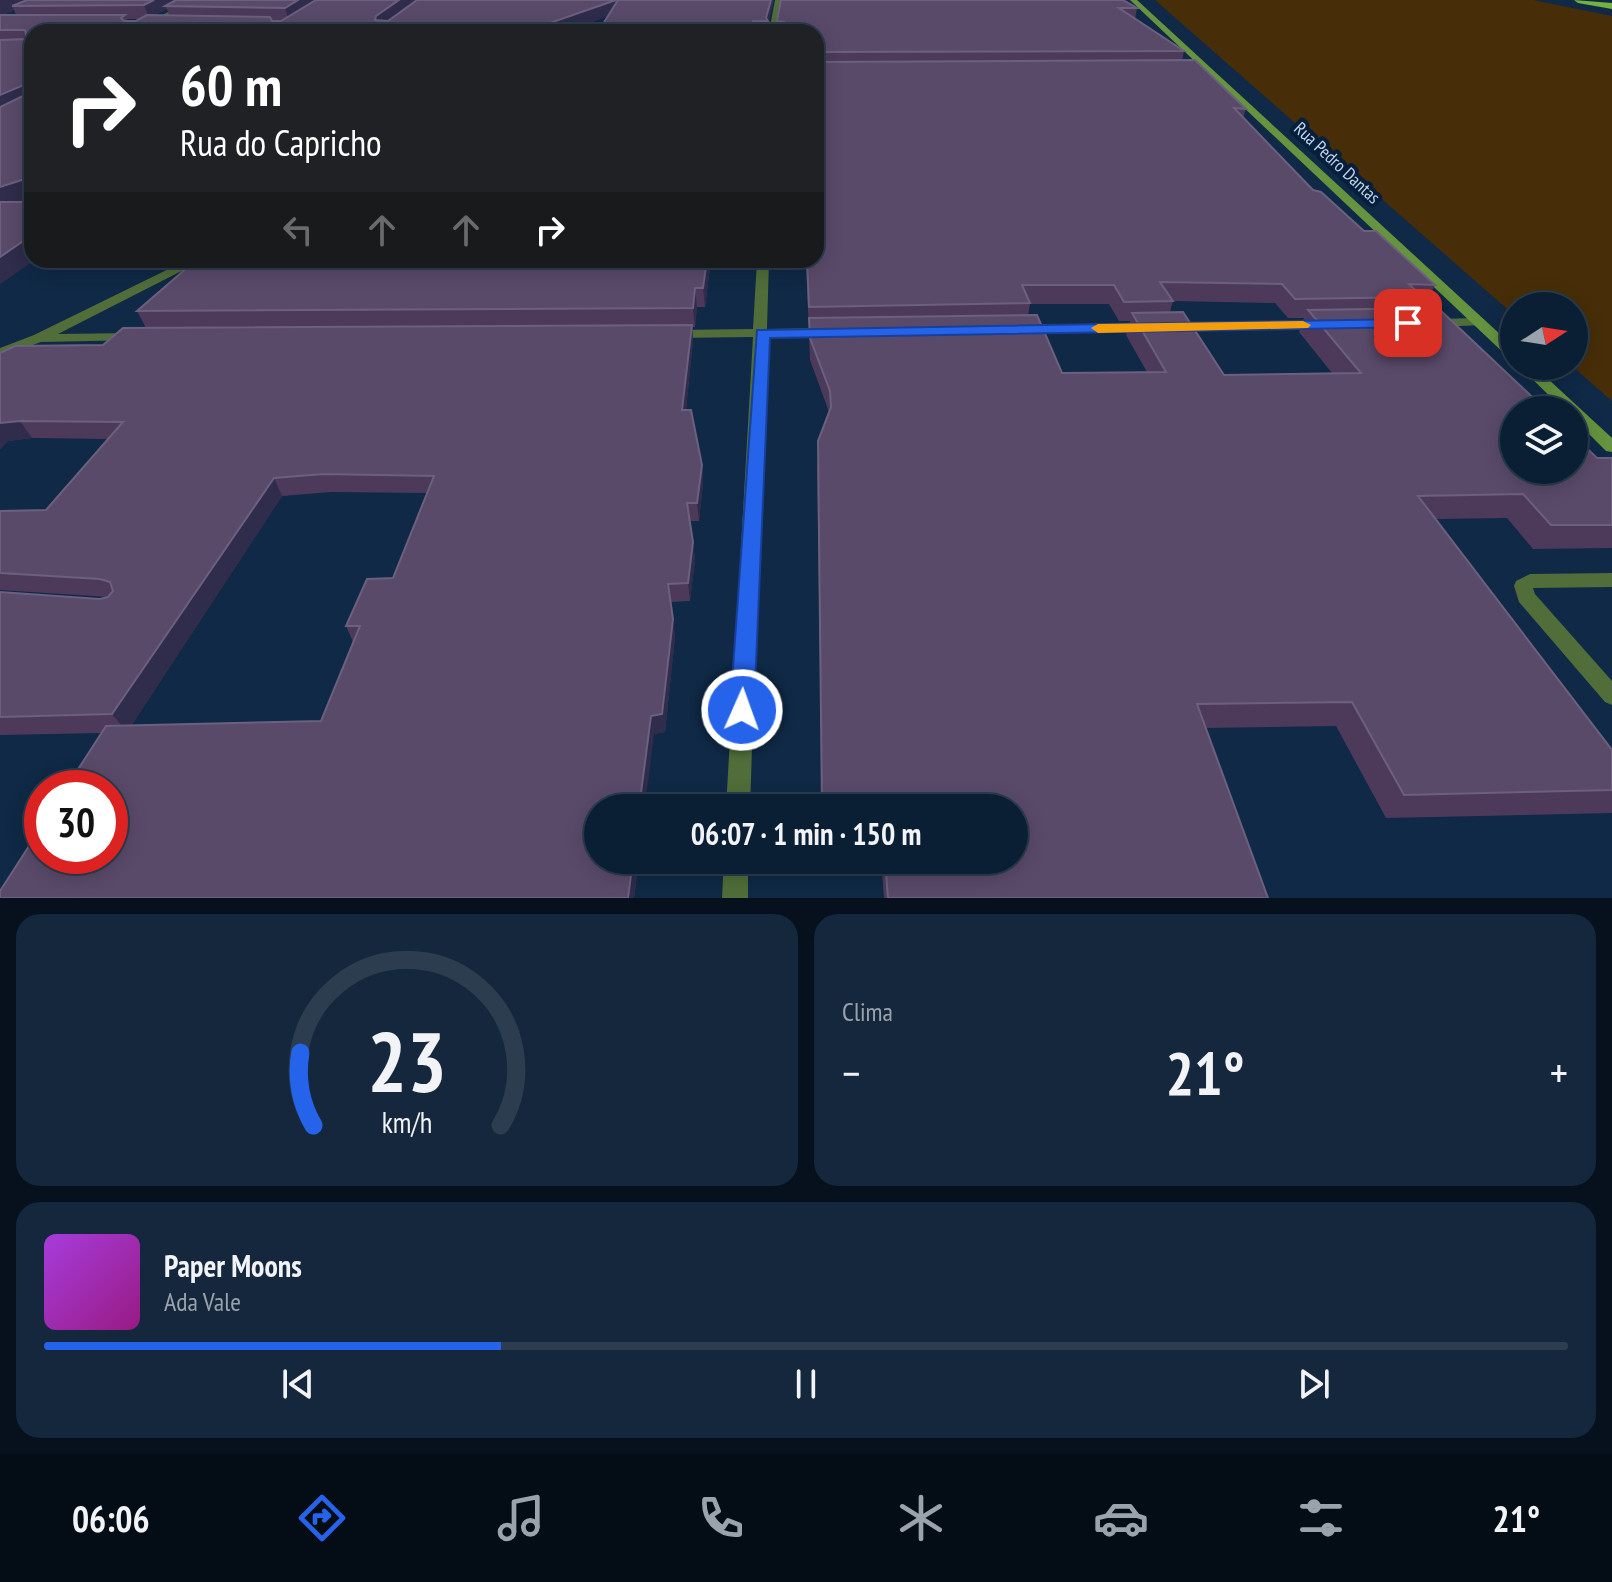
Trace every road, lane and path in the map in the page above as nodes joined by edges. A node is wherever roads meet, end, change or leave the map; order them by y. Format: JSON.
{"nodes":[{"id":1,"x":196,"y":0,"type":"edge"},
{"id":2,"x":778,"y":0,"type":"edge"},
{"id":3,"x":1133,"y":0,"type":"edge"},
{"id":4,"x":1578,"y":0,"type":"edge"},
{"id":5,"x":1612,"y":6,"type":"edge"},
{"id":6,"x":123,"y":23,"type":"edge"},
{"id":7,"x":151,"y":24,"type":"junction"},
{"id":8,"x":166,"y":24,"type":"edge"},
{"id":9,"x":774,"y":24,"type":"edge"},
{"id":10,"x":1190,"y":70,"type":"edge"},
{"id":11,"x":1207,"y":70,"type":"junction"},
{"id":12,"x":181,"y":268,"type":"edge"},
{"id":13,"x":763,"y":268,"type":"edge"},
{"id":14,"x":1480,"y":322,"type":"junction"},
{"id":15,"x":1424,"y":323,"type":"edge"},
{"id":16,"x":1330,"y":325,"type":"edge"},
{"id":17,"x":999,"y":330,"type":"edge"},
{"id":18,"x":842,"y":332,"type":"edge"},
{"id":19,"x":651,"y":334,"type":"edge"},
{"id":20,"x":762,"y":334,"type":"junction"},
{"id":21,"x":151,"y":337,"type":"edge"},
{"id":22,"x":39,"y":338,"type":"junction"},
{"id":23,"x":1500,"y":341,"type":"edge"},
{"id":24,"x":0,"y":353,"type":"edge"},
{"id":25,"x":1541,"y":380,"type":"edge"},
{"id":26,"x":1559,"y":396,"type":"edge"},
{"id":27,"x":1588,"y":424,"type":"edge"},
{"id":28,"x":1612,"y":447,"type":"edge"},
{"id":29,"x":1612,"y":580,"type":"edge"},
{"id":30,"x":1612,"y":696,"type":"edge"},
{"id":31,"x":738,"y":794,"type":"edge"},
{"id":32,"x":736,"y":874,"type":"edge"},
{"id":33,"x":735,"y":898,"type":"edge"}],
"edges":[{"from":1,"to":7,"type":"street"},
{"from":2,"to":9,"type":"street"},
{"from":3,"to":11,"type":"main road","name":"Rua Pedro Dantas"},
{"from":4,"to":5,"type":"main road"},
{"from":6,"to":7,"type":"street"},
{"from":7,"to":8,"type":"street"},
{"from":10,"to":11,"type":"street"},
{"from":11,"to":14,"type":"main road","name":"Rua Pedro Dantas"},
{"from":12,"to":22,"type":"street"},
{"from":13,"to":20,"type":"street"},
{"from":14,"to":15,"type":"street"},
{"from":14,"to":23,"type":"main road","name":"Rua Pedro Dantas"},
{"from":16,"to":17,"type":"street"},
{"from":18,"to":20,"type":"street"},
{"from":19,"to":20,"type":"street"},
{"from":20,"to":31,"type":"street"},
{"from":21,"to":22,"type":"street"},
{"from":22,"to":24,"type":"street"},
{"from":25,"to":26,"type":"main road"},
{"from":27,"to":28,"type":"main road"},
{"from":29,"to":30,"type":"street"},
{"from":32,"to":33,"type":"street"}]}
